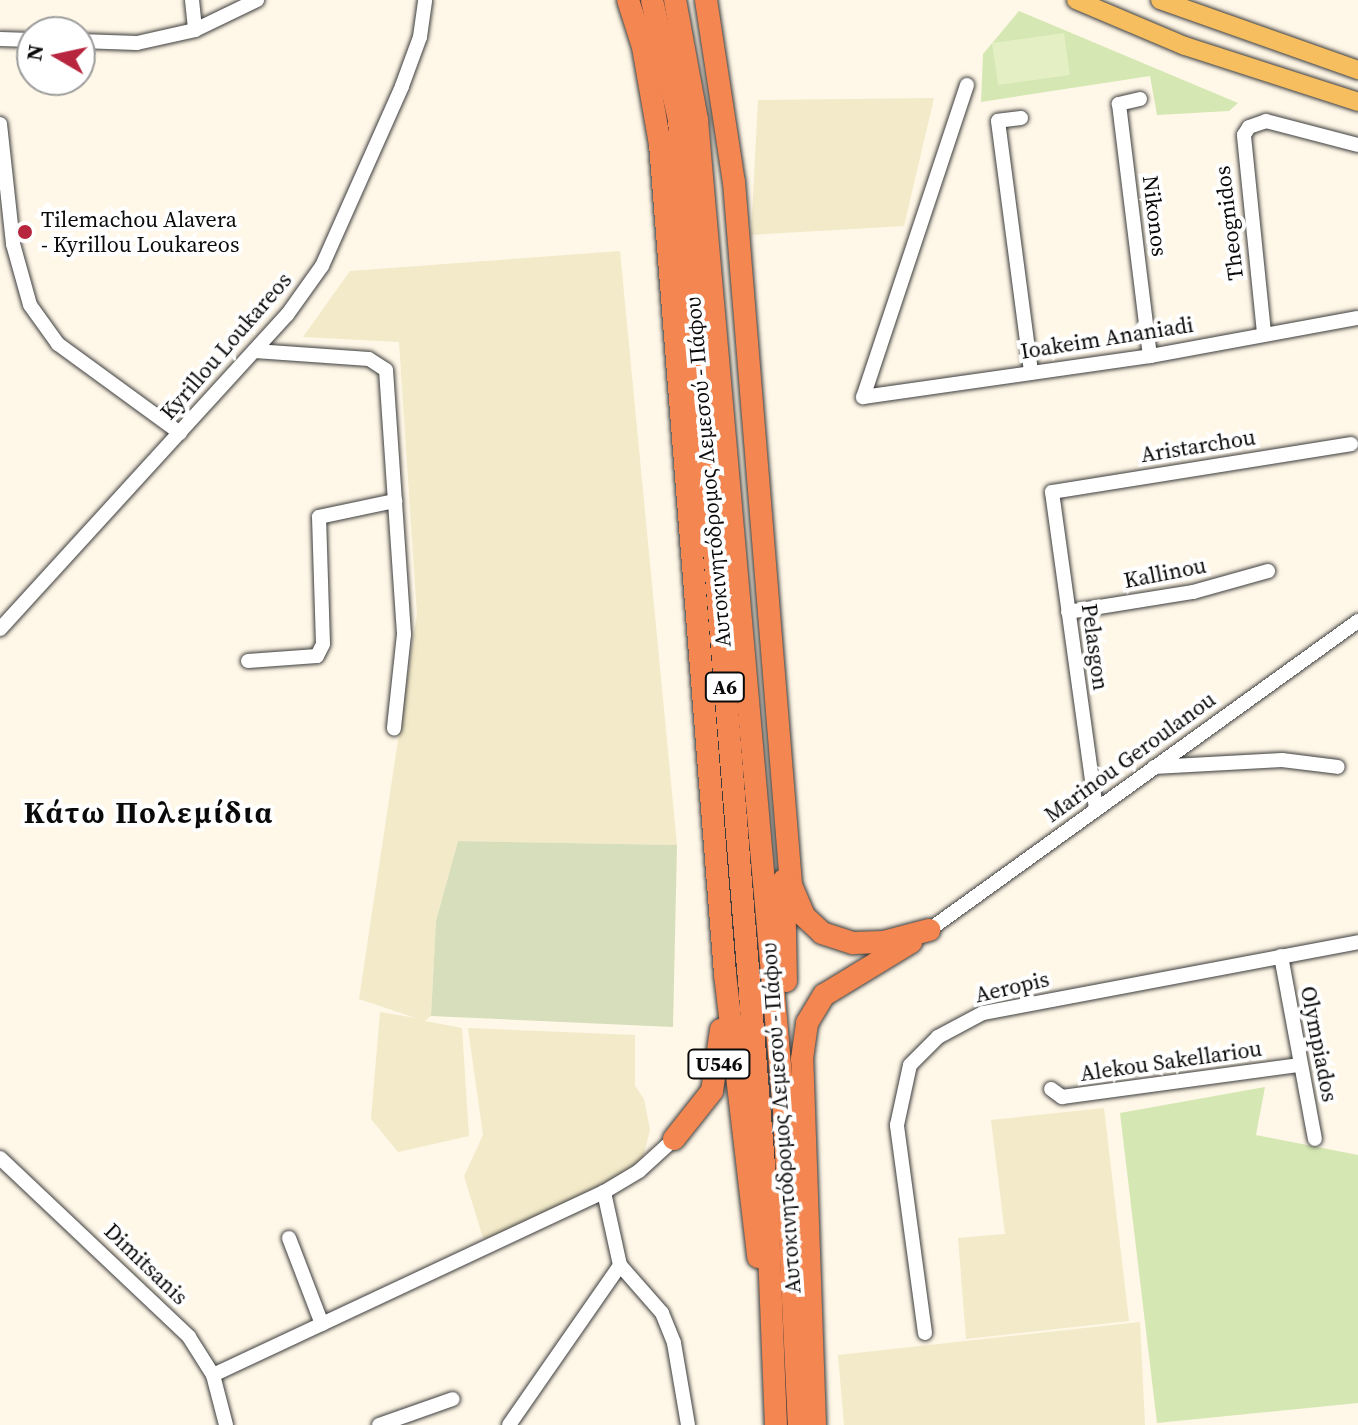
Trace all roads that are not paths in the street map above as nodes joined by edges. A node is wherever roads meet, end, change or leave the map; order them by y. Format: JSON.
{"nodes":[{"id":1,"x":192,"y":0,"type":"edge"},
{"id":2,"x":257,"y":0,"type":"edge"},
{"id":3,"x":425,"y":0,"type":"edge"},
{"id":4,"x":628,"y":0,"type":"edge"},
{"id":5,"x":652,"y":0,"type":"edge"},
{"id":6,"x":675,"y":0,"type":"edge"},
{"id":7,"x":706,"y":0,"type":"edge"},
{"id":8,"x":1076,"y":0,"type":"edge"},
{"id":9,"x":1160,"y":0,"type":"edge"},
{"id":10,"x":672,"y":29,"type":"junction"},
{"id":11,"x":195,"y":30,"type":"junction"},
{"id":12,"x":96,"y":42,"type":"edge"},
{"id":13,"x":1358,"y":70,"type":"edge"},
{"id":14,"x":967,"y":85,"type":"dead end"},
{"id":15,"x":1140,"y":99,"type":"dead end"},
{"id":16,"x":1358,"y":102,"type":"edge"},
{"id":17,"x":1021,"y":118,"type":"dead end"},
{"id":18,"x":0,"y":124,"type":"edge"},
{"id":19,"x":1358,"y":145,"type":"edge"},
{"id":20,"x":1358,"y":318,"type":"edge"},
{"id":21,"x":1264,"y":333,"type":"junction"},
{"id":22,"x":255,"y":351,"type":"junction"},
{"id":23,"x":1150,"y":356,"type":"junction"},
{"id":24,"x":1031,"y":373,"type":"junction"},
{"id":25,"x":180,"y":433,"type":"junction"},
{"id":26,"x":1351,"y":444,"type":"dead end"},
{"id":27,"x":1052,"y":492,"type":"joint"},
{"id":28,"x":395,"y":501,"type":"junction"},
{"id":29,"x":1268,"y":571,"type":"dead end"},
{"id":30,"x":1068,"y":612,"type":"junction"},
{"id":31,"x":1358,"y":621,"type":"edge"},
{"id":32,"x":0,"y":629,"type":"edge"},
{"id":33,"x":248,"y":661,"type":"dead end"},
{"id":34,"x":394,"y":728,"type":"dead end"},
{"id":35,"x":1154,"y":767,"type":"junction"},
{"id":36,"x":1338,"y":767,"type":"dead end"},
{"id":37,"x":782,"y":803,"type":"junction"},
{"id":38,"x":1096,"y":809,"type":"junction"},
{"id":39,"x":929,"y":930,"type":"junction"},
{"id":40,"x":1358,"y":942,"type":"edge"},
{"id":41,"x":1281,"y":956,"type":"junction"},
{"id":42,"x":725,"y":974,"type":"junction"},
{"id":43,"x":1300,"y":1065,"type":"junction"},
{"id":44,"x":1051,"y":1089,"type":"dead end"},
{"id":45,"x":784,"y":1110,"type":"junction"},
{"id":46,"x":674,"y":1139,"type":"joint"},
{"id":47,"x":1315,"y":1139,"type":"dead end"},
{"id":48,"x":0,"y":1158,"type":"edge"},
{"id":49,"x":604,"y":1192,"type":"junction"},
{"id":50,"x":289,"y":1238,"type":"dead end"},
{"id":51,"x":620,"y":1265,"type":"junction"},
{"id":52,"x":322,"y":1324,"type":"junction"},
{"id":53,"x":925,"y":1333,"type":"dead end"},
{"id":54,"x":773,"y":1345,"type":"junction"},
{"id":55,"x":213,"y":1375,"type":"junction"},
{"id":56,"x":453,"y":1399,"type":"dead end"},
{"id":57,"x":226,"y":1425,"type":"edge"},
{"id":58,"x":379,"y":1425,"type":"edge"},
{"id":59,"x":509,"y":1425,"type":"edge"},
{"id":60,"x":688,"y":1425,"type":"edge"},
{"id":61,"x":776,"y":1425,"type":"edge"},
{"id":62,"x":799,"y":1425,"type":"edge"},
{"id":63,"x":815,"y":1425,"type":"edge"}],
"edges":[{"from":1,"to":11,"type":"street"},
{"from":2,"to":11,"type":"street"},
{"from":3,"to":22,"type":"street","name":"Kyrillou Loukareos"},
{"from":4,"to":42,"type":"highway"},
{"from":5,"to":10,"type":"highway","name":"Αυτοκινητόδρομος Λεμεσού - Πάφου","number":"A6"},
{"from":6,"to":10,"type":"highway","name":"Αυτοκινητόδρομος Λεμεσού - Πάφου","number":"A6"},
{"from":7,"to":37,"type":"highway"},
{"from":8,"to":16,"type":"main road"},
{"from":9,"to":13,"type":"main road"},
{"from":10,"to":45,"type":"highway","name":"Αυτοκινητόδρομος Λεμεσού - Πάφου","number":"A6"},
{"from":10,"to":54,"type":"highway","name":"Αυτοκινητόδρομος Λεμεσού - Πάφου","number":"A6"},
{"from":11,"to":12,"type":"street"},
{"from":14,"to":24,"type":"street","name":"Ioakeim Ananiadi"},
{"from":15,"to":23,"type":"street","name":"Nikonos"},
{"from":17,"to":24,"type":"street"},
{"from":18,"to":25,"type":"street"},
{"from":19,"to":21,"type":"street","name":"Theognidos"},
{"from":20,"to":21,"type":"street","name":"Ioakeim Ananiadi"},
{"from":21,"to":23,"type":"street","name":"Ioakeim Ananiadi"},
{"from":22,"to":25,"type":"street","name":"Kyrillou Loukareos"},
{"from":22,"to":28,"type":"street"},
{"from":23,"to":24,"type":"street","name":"Ioakeim Ananiadi"},
{"from":25,"to":32,"type":"street","name":"Kyrillou Loukareos"},
{"from":26,"to":27,"type":"street","name":"Aristarchou"},
{"from":27,"to":30,"type":"street","name":"Pelasgon"},
{"from":28,"to":33,"type":"street"},
{"from":28,"to":34,"type":"street"},
{"from":29,"to":30,"type":"street","name":"Kallinou"},
{"from":30,"to":38,"type":"street","name":"Pelasgon"},
{"from":31,"to":35,"type":"street","name":"Marinou Geroulanou"},
{"from":35,"to":36,"type":"street"},
{"from":35,"to":38,"type":"street","name":"Marinou Geroulanou"},
{"from":37,"to":39,"type":"highway"},
{"from":37,"to":45,"type":"highway"},
{"from":38,"to":39,"type":"street","name":"Marinou Geroulanou"},
{"from":39,"to":63,"type":"highway"},
{"from":40,"to":41,"type":"street","name":"Aeropis"},
{"from":41,"to":43,"type":"street","name":"Olympiados"},
{"from":41,"to":53,"type":"street","name":"Aeropis"},
{"from":42,"to":46,"type":"highway","number":"U546"},
{"from":42,"to":54,"type":"highway"},
{"from":43,"to":44,"type":"street","name":"Alekou Sakellariou"},
{"from":43,"to":47,"type":"street","name":"Olympiados"},
{"from":45,"to":62,"type":"highway","name":"Αυτοκινητόδρομος Λεμεσού - Πάφου","number":"A6"},
{"from":46,"to":49,"type":"street","number":"U546"},
{"from":48,"to":55,"type":"street","name":"Dimitsanis"},
{"from":49,"to":51,"type":"street"},
{"from":49,"to":52,"type":"street","number":"U546"},
{"from":50,"to":52,"type":"street"},
{"from":51,"to":59,"type":"street"},
{"from":51,"to":60,"type":"street"},
{"from":52,"to":55,"type":"street","number":"U546"},
{"from":54,"to":61,"type":"highway","name":"Αυτοκινητόδρομος Λεμεσού - Πάφου","number":"A6"},
{"from":55,"to":57,"type":"street","name":"Dimitsanis"},
{"from":56,"to":58,"type":"street"}]}
